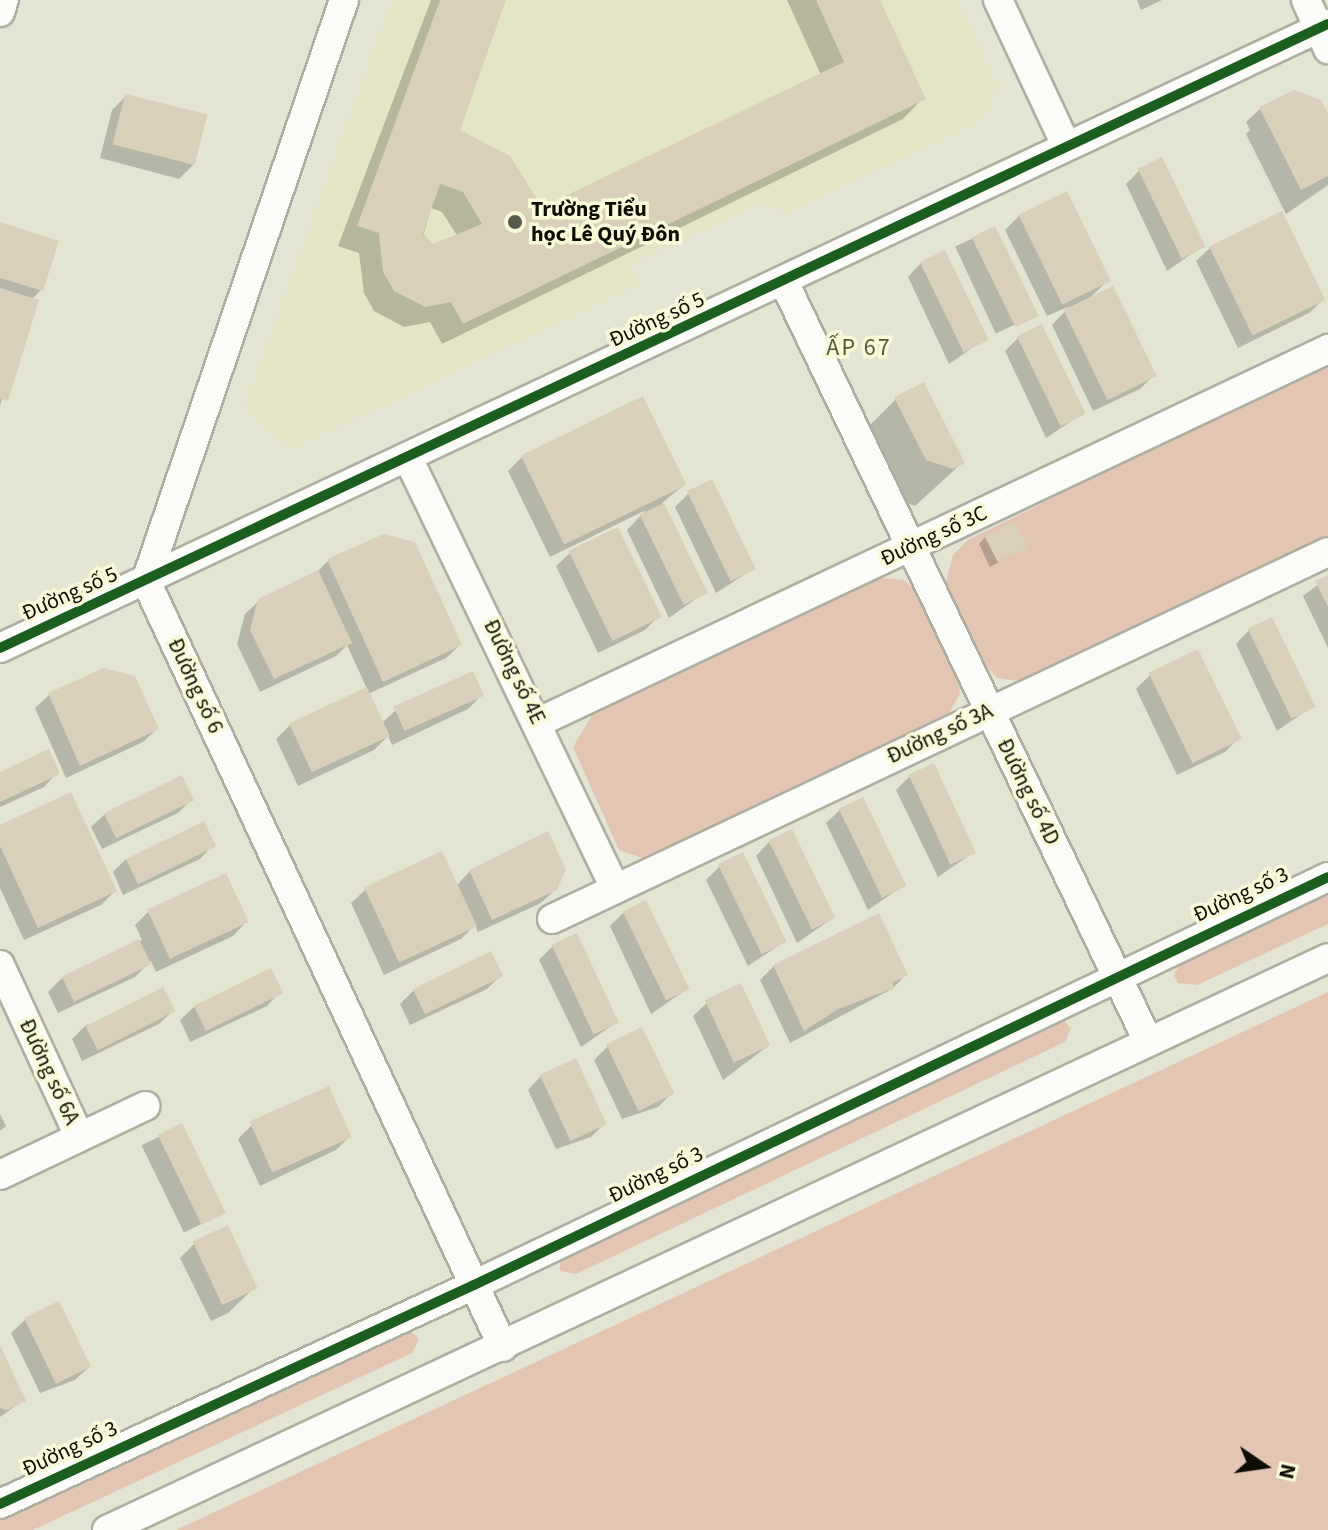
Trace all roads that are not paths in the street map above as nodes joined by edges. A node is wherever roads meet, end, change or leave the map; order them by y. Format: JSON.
{"nodes":[{"id":1,"x":4,"y":0,"type":"edge"},
{"id":2,"x":344,"y":0,"type":"edge"},
{"id":3,"x":998,"y":0,"type":"edge"},
{"id":4,"x":1306,"y":0,"type":"edge"},
{"id":5,"x":0,"y":12,"type":"edge"},
{"id":6,"x":1325,"y":34,"type":"edge"},
{"id":7,"x":1066,"y":145,"type":"junction"},
{"id":8,"x":784,"y":282,"type":"junction"},
{"id":9,"x":1328,"y":349,"type":"edge"},
{"id":10,"x":408,"y":458,"type":"junction"},
{"id":11,"x":910,"y":548,"type":"junction"},
{"id":12,"x":1328,"y":552,"type":"edge"},
{"id":13,"x":146,"y":581,"type":"junction"},
{"id":14,"x":0,"y":648,"type":"edge"},
{"id":15,"x":988,"y":711,"type":"junction"},
{"id":16,"x":539,"y":722,"type":"junction"},
{"id":17,"x":1328,"y":877,"type":"edge"},
{"id":18,"x":615,"y":888,"type":"junction"},
{"id":19,"x":552,"y":919,"type":"dead end"},
{"id":20,"x":1328,"y":958,"type":"edge"},
{"id":21,"x":0,"y":965,"type":"edge"},
{"id":22,"x":1118,"y":975,"type":"junction"},
{"id":23,"x":1148,"y":1041,"type":"junction"},
{"id":24,"x":145,"y":1106,"type":"dead end"},
{"id":25,"x":79,"y":1136,"type":"junction"},
{"id":26,"x":0,"y":1175,"type":"edge"},
{"id":27,"x":474,"y":1285,"type":"junction"},
{"id":28,"x":503,"y":1347,"type":"junction"},
{"id":29,"x":0,"y":1504,"type":"edge"},
{"id":30,"x":107,"y":1530,"type":"edge"}],
"edges":[{"from":1,"to":5,"type":"street"},
{"from":2,"to":13,"type":"street"},
{"from":3,"to":7,"type":"street"},
{"from":4,"to":6,"type":"street"},
{"from":6,"to":7,"type":"street","name":"Đường số 5"},
{"from":7,"to":8,"type":"street","name":"Đường số 5"},
{"from":8,"to":10,"type":"street","name":"Đường số 5"},
{"from":8,"to":11,"type":"street","name":"Đường số 4D"},
{"from":9,"to":11,"type":"street","name":"Đường số 3C"},
{"from":10,"to":13,"type":"street","name":"Đường số 5"},
{"from":10,"to":16,"type":"street","name":"Đường số 4E"},
{"from":11,"to":15,"type":"street","name":"Đường số 4D"},
{"from":11,"to":16,"type":"street","name":"Đường số 3C"},
{"from":12,"to":15,"type":"street","name":"Đường số 3A"},
{"from":13,"to":14,"type":"street","name":"Đường số 5"},
{"from":13,"to":27,"type":"street","name":"Đường số 6"},
{"from":15,"to":18,"type":"street","name":"Đường số 3A"},
{"from":15,"to":22,"type":"street","name":"Đường số 4D"},
{"from":16,"to":18,"type":"street","name":"Đường số 4E"},
{"from":17,"to":22,"type":"street","name":"Đường số 3"},
{"from":18,"to":19,"type":"street","name":"Đường số 3A"},
{"from":20,"to":23,"type":"street"},
{"from":21,"to":25,"type":"street","name":"Đường số 6A"},
{"from":22,"to":23,"type":"street","name":"Đường số 4D"},
{"from":22,"to":27,"type":"street","name":"Đường số 3"},
{"from":23,"to":28,"type":"street"},
{"from":24,"to":25,"type":"street"},
{"from":25,"to":26,"type":"street"},
{"from":27,"to":28,"type":"street","name":"Đường số 6"},
{"from":27,"to":29,"type":"street","name":"Đường số 3"},
{"from":28,"to":30,"type":"street"}]}
